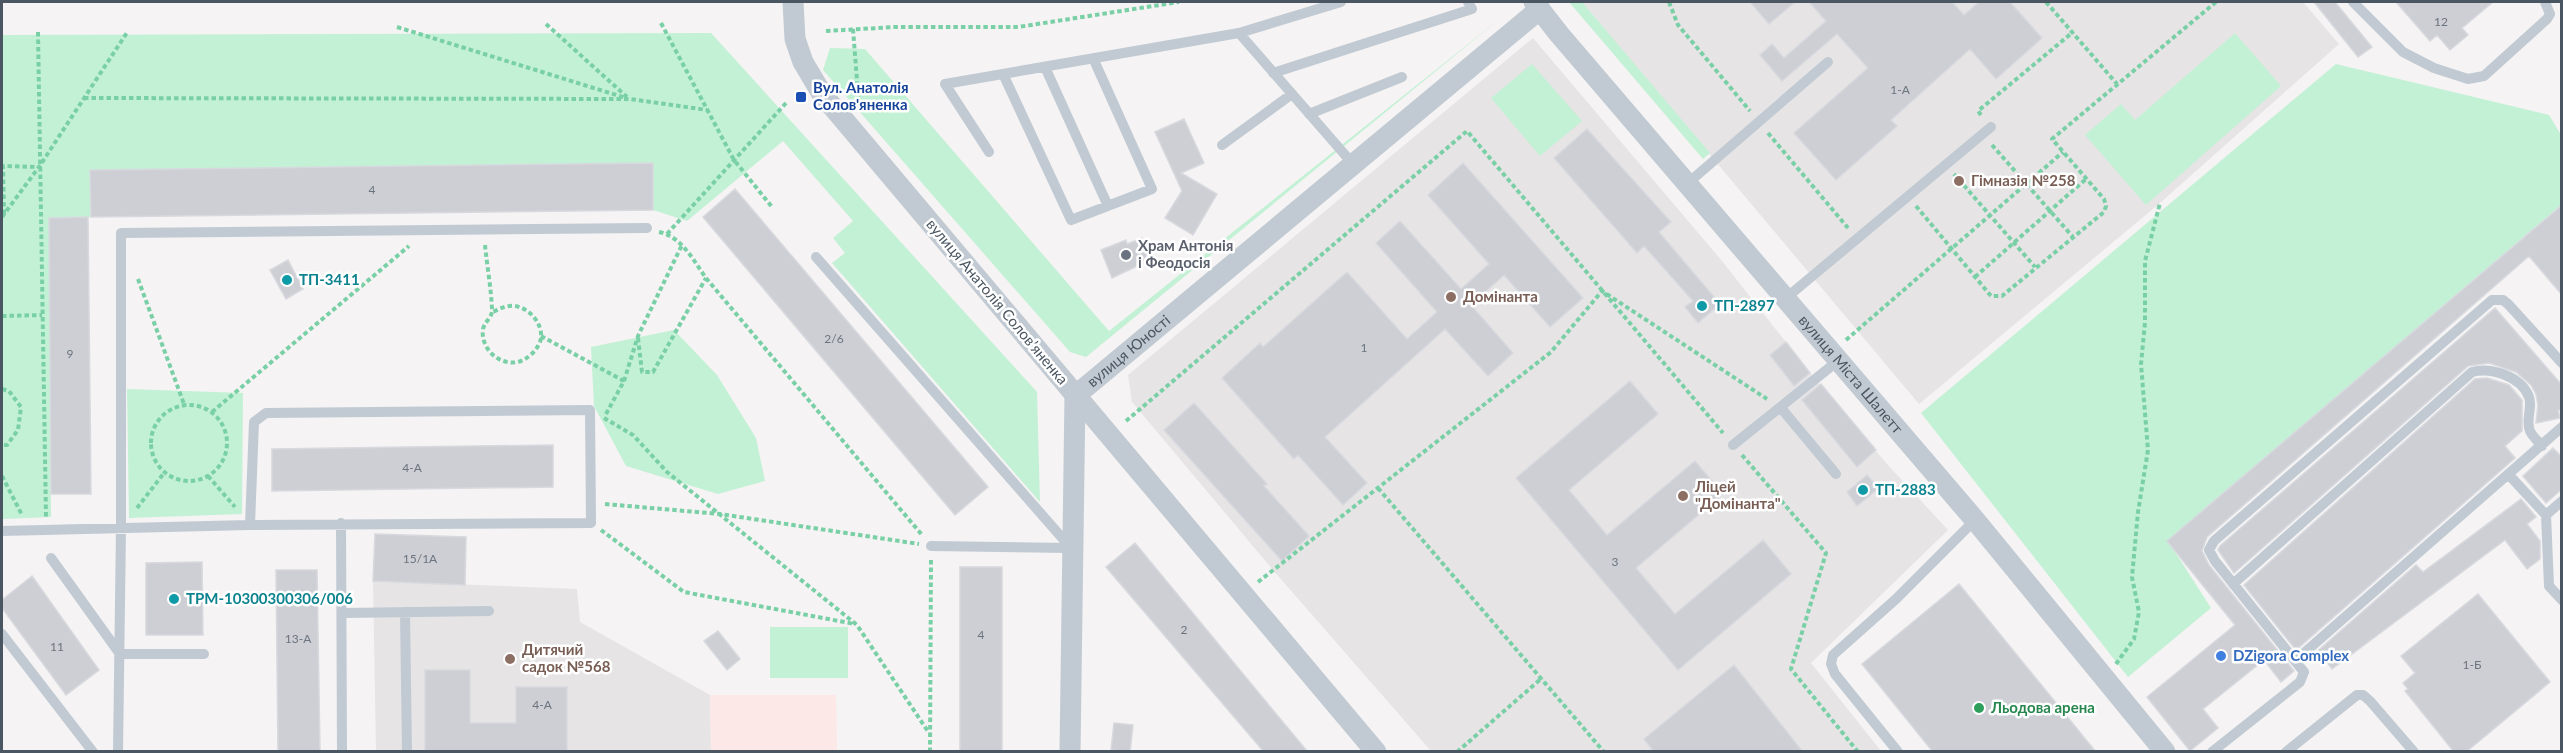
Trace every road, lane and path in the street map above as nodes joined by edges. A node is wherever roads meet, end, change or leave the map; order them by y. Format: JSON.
{"nodes":[{"id":1,"x":793,"y":2,"type":"edge"},
{"id":2,"x":1179,"y":2,"type":"edge"},
{"id":3,"x":1341,"y":2,"type":"edge"},
{"id":4,"x":1468,"y":2,"type":"edge"},
{"id":5,"x":2046,"y":2,"type":"edge"},
{"id":6,"x":2216,"y":2,"type":"edge"},
{"id":7,"x":2354,"y":2,"type":"edge"},
{"id":8,"x":2545,"y":2,"type":"edge"},
{"id":9,"x":1537,"y":5,"type":"edge"},
{"id":10,"x":661,"y":23,"type":"dead end"},
{"id":11,"x":546,"y":24,"type":"dead end"},
{"id":12,"x":397,"y":27,"type":"dead end"},
{"id":13,"x":853,"y":29,"type":"junction"},
{"id":14,"x":128,"y":31,"type":"dead end"},
{"id":15,"x":826,"y":31,"type":"dead end"},
{"id":16,"x":38,"y":32,"type":"dead end"},
{"id":17,"x":2073,"y":32,"type":"junction"},
{"id":18,"x":1239,"y":33,"type":"junction"},
{"id":19,"x":1093,"y":58,"type":"junction"},
{"id":20,"x":1828,"y":62,"type":"dead end"},
{"id":21,"x":1045,"y":67,"type":"junction"},
{"id":22,"x":1274,"y":73,"type":"junction"},
{"id":23,"x":1002,"y":74,"type":"junction"},
{"id":24,"x":1402,"y":77,"type":"dead end"},
{"id":25,"x":2117,"y":84,"type":"junction"},
{"id":26,"x":1292,"y":94,"type":"junction"},
{"id":27,"x":84,"y":98,"type":"junction"},
{"id":28,"x":630,"y":99,"type":"junction"},
{"id":29,"x":786,"y":104,"type":"dead end"},
{"id":30,"x":859,"y":108,"type":"dead end"},
{"id":31,"x":707,"y":110,"type":"junction"},
{"id":32,"x":1309,"y":114,"type":"junction"},
{"id":33,"x":1987,"y":130,"type":"junction"},
{"id":34,"x":1222,"y":145,"type":"dead end"},
{"id":35,"x":988,"y":152,"type":"dead end"},
{"id":36,"x":2063,"y":152,"type":"junction"},
{"id":37,"x":734,"y":160,"type":"junction"},
{"id":38,"x":1353,"y":164,"type":"junction"},
{"id":39,"x":1946,"y":165,"type":"junction"},
{"id":40,"x":39,"y":167,"type":"junction"},
{"id":41,"x":2086,"y":179,"type":"junction"},
{"id":42,"x":1688,"y":183,"type":"junction"},
{"id":43,"x":2026,"y":183,"type":"junction"},
{"id":44,"x":1908,"y":196,"type":"junction"},
{"id":45,"x":2160,"y":203,"type":"dead end"},
{"id":46,"x":1108,"y":206,"type":"junction"},
{"id":47,"x":772,"y":207,"type":"dead end"},
{"id":48,"x":2050,"y":211,"type":"junction"},
{"id":49,"x":1989,"y":215,"type":"junction"},
{"id":50,"x":3,"y":216,"type":"edge"},
{"id":51,"x":647,"y":228,"type":"joint"},
{"id":52,"x":427,"y":230,"type":"junction"},
{"id":53,"x":483,"y":230,"type":"junction"},
{"id":54,"x":667,"y":234,"type":"junction"},
{"id":55,"x":2073,"y":237,"type":"junction"},
{"id":56,"x":2014,"y":243,"type":"junction"},
{"id":57,"x":682,"y":245,"type":"junction"},
{"id":58,"x":1951,"y":248,"type":"junction"},
{"id":59,"x":816,"y":257,"type":"dead end"},
{"id":60,"x":2036,"y":267,"type":"junction"},
{"id":61,"x":136,"y":276,"type":"dead end"},
{"id":62,"x":1975,"y":277,"type":"junction"},
{"id":63,"x":706,"y":278,"type":"junction"},
{"id":64,"x":1602,"y":291,"type":"junction"},
{"id":65,"x":1786,"y":298,"type":"junction"},
{"id":66,"x":492,"y":312,"type":"junction"},
{"id":67,"x":42,"y":315,"type":"junction"},
{"id":68,"x":2,"y":316,"type":"edge"},
{"id":69,"x":541,"y":336,"type":"junction"},
{"id":70,"x":638,"y":336,"type":"junction"},
{"id":71,"x":1841,"y":351,"type":"junction"},
{"id":72,"x":2562,"y":363,"type":"edge"},
{"id":73,"x":624,"y":381,"type":"junction"},
{"id":74,"x":2,"y":389,"type":"edge"},
{"id":75,"x":1075,"y":396,"type":"junction"},
{"id":76,"x":184,"y":404,"type":"junction"},
{"id":77,"x":1781,"y":408,"type":"junction"},
{"id":78,"x":590,"y":410,"type":"junction"},
{"id":79,"x":212,"y":412,"type":"junction"},
{"id":80,"x":604,"y":418,"type":"junction"},
{"id":81,"x":1126,"y":421,"type":"dead end"},
{"id":82,"x":2559,"y":434,"type":"edge"},
{"id":83,"x":2,"y":445,"type":"edge"},
{"id":84,"x":1733,"y":445,"type":"junction"},
{"id":85,"x":2542,"y":446,"type":"junction"},
{"id":86,"x":164,"y":473,"type":"dead end"},
{"id":87,"x":1836,"y":474,"type":"dead end"},
{"id":88,"x":2509,"y":475,"type":"junction"},
{"id":89,"x":2,"y":476,"type":"edge"},
{"id":90,"x":208,"y":476,"type":"junction"},
{"id":91,"x":1378,"y":488,"type":"junction"},
{"id":92,"x":2562,"y":501,"type":"edge"},
{"id":93,"x":591,"y":503,"type":"junction"},
{"id":94,"x":720,"y":514,"type":"junction"},
{"id":95,"x":2546,"y":514,"type":"junction"},
{"id":96,"x":46,"y":520,"type":"dead end"},
{"id":97,"x":1975,"y":520,"type":"junction"},
{"id":98,"x":25,"y":521,"type":"dead end"},
{"id":99,"x":591,"y":523,"type":"junction"},
{"id":100,"x":341,"y":524,"type":"junction"},
{"id":101,"x":250,"y":525,"type":"junction"},
{"id":102,"x":121,"y":527,"type":"junction"},
{"id":103,"x":2,"y":531,"type":"edge"},
{"id":104,"x":931,"y":546,"type":"junction"},
{"id":105,"x":1071,"y":548,"type":"junction"},
{"id":106,"x":51,"y":558,"type":"dead end"},
{"id":107,"x":2233,"y":584,"type":"junction"},
{"id":108,"x":1244,"y":595,"type":"junction"},
{"id":109,"x":2562,"y":600,"type":"edge"},
{"id":110,"x":489,"y":611,"type":"dead end"},
{"id":111,"x":405,"y":612,"type":"junction"},
{"id":112,"x":343,"y":613,"type":"junction"},
{"id":113,"x":857,"y":625,"type":"junction"},
{"id":114,"x":2,"y":634,"type":"edge"},
{"id":115,"x":120,"y":654,"type":"junction"},
{"id":116,"x":204,"y":654,"type":"dead end"},
{"id":117,"x":2296,"y":660,"type":"junction"},
{"id":118,"x":1542,"y":678,"type":"junction"},
{"id":119,"x":2106,"y":680,"type":"junction"},
{"id":120,"x":930,"y":735,"type":"junction"},
{"id":121,"x":93,"y":752,"type":"edge"},
{"id":122,"x":118,"y":752,"type":"edge"},
{"id":123,"x":342,"y":752,"type":"edge"},
{"id":124,"x":407,"y":752,"type":"edge"},
{"id":125,"x":930,"y":752,"type":"edge"},
{"id":126,"x":1070,"y":752,"type":"edge"},
{"id":127,"x":1376,"y":752,"type":"edge"},
{"id":128,"x":1457,"y":752,"type":"edge"},
{"id":129,"x":1604,"y":752,"type":"edge"},
{"id":130,"x":1858,"y":752,"type":"edge"},
{"id":131,"x":1898,"y":752,"type":"edge"},
{"id":132,"x":2165,"y":752,"type":"edge"},
{"id":133,"x":2212,"y":752,"type":"edge"},
{"id":134,"x":2286,"y":752,"type":"edge"},
{"id":135,"x":2414,"y":752,"type":"edge"}],
"edges":[{"from":1,"to":75,"type":"street","name":"вулиця Анатолія Соловʼяненка"},
{"from":2,"to":13,"type":"path"},
{"from":3,"to":18,"type":"lane"},
{"from":4,"to":22,"type":"lane"},
{"from":5,"to":17,"type":"path"},
{"from":6,"to":25,"type":"path"},
{"from":7,"to":8,"type":"lane"},
{"from":9,"to":38,"type":"street","name":"вулиця Юності"},
{"from":9,"to":42,"type":"street","name":"вулиця Міста Шалетт"},
{"from":10,"to":31,"type":"path"},
{"from":11,"to":28,"type":"path"},
{"from":12,"to":28,"type":"path"},
{"from":13,"to":15,"type":"path"},
{"from":13,"to":30,"type":"path"},
{"from":14,"to":27,"type":"path"},
{"from":16,"to":40,"type":"path"},
{"from":17,"to":25,"type":"path"},
{"from":17,"to":33,"type":"path"},
{"from":18,"to":19,"type":"lane"},
{"from":18,"to":22,"type":"lane"},
{"from":19,"to":21,"type":"lane"},
{"from":19,"to":46,"type":"lane"},
{"from":20,"to":42,"type":"lane"},
{"from":21,"to":23,"type":"lane"},
{"from":21,"to":46,"type":"lane"},
{"from":22,"to":26,"type":"lane"},
{"from":23,"to":35,"type":"lane"},
{"from":23,"to":46,"type":"lane"},
{"from":24,"to":32,"type":"lane"},
{"from":25,"to":36,"type":"path"},
{"from":26,"to":32,"type":"lane"},
{"from":26,"to":34,"type":"lane"},
{"from":27,"to":28,"type":"path"},
{"from":27,"to":40,"type":"path"},
{"from":28,"to":31,"type":"path"},
{"from":29,"to":37,"type":"path"},
{"from":31,"to":37,"type":"path"},
{"from":32,"to":38,"type":"lane"},
{"from":33,"to":39,"type":"lane"},
{"from":33,"to":43,"type":"path"},
{"from":36,"to":41,"type":"path"},
{"from":36,"to":43,"type":"path"},
{"from":37,"to":47,"type":"path"},
{"from":37,"to":54,"type":"path"},
{"from":38,"to":75,"type":"street","name":"вулиця Юності"},
{"from":39,"to":44,"type":"lane"},
{"from":39,"to":49,"type":"path"},
{"from":40,"to":50,"type":"path"},
{"from":40,"to":50,"type":"path"},
{"from":40,"to":67,"type":"path"},
{"from":41,"to":48,"type":"path"},
{"from":41,"to":55,"type":"path"},
{"from":42,"to":65,"type":"street","name":"вулиця Міста Шалетт"},
{"from":43,"to":48,"type":"path"},
{"from":43,"to":49,"type":"path"},
{"from":44,"to":58,"type":"path"},
{"from":44,"to":65,"type":"lane"},
{"from":45,"to":119,"type":"path"},
{"from":48,"to":55,"type":"path"},
{"from":48,"to":56,"type":"path"},
{"from":49,"to":56,"type":"path"},
{"from":49,"to":58,"type":"path"},
{"from":51,"to":53,"type":"lane"},
{"from":51,"to":54,"type":"path"},
{"from":52,"to":53,"type":"lane"},
{"from":52,"to":79,"type":"path"},
{"from":52,"to":102,"type":"lane"},
{"from":53,"to":66,"type":"path"},
{"from":54,"to":57,"type":"path"},
{"from":55,"to":60,"type":"path"},
{"from":56,"to":60,"type":"path"},
{"from":56,"to":62,"type":"path"},
{"from":57,"to":63,"type":"path"},
{"from":57,"to":70,"type":"path"},
{"from":58,"to":62,"type":"path"},
{"from":58,"to":71,"type":"path"},
{"from":59,"to":105,"type":"lane"},
{"from":60,"to":62,"type":"path"},
{"from":61,"to":76,"type":"path"},
{"from":63,"to":70,"type":"path"},
{"from":63,"to":104,"type":"path"},
{"from":64,"to":77,"type":"path"},
{"from":64,"to":81,"type":"path"},
{"from":64,"to":84,"type":"path"},
{"from":64,"to":91,"type":"path"},
{"from":65,"to":71,"type":"street","name":"вулиця Міста Шалетт"},
{"from":66,"to":69,"type":"path"},
{"from":66,"to":69,"type":"path"},
{"from":67,"to":68,"type":"path"},
{"from":67,"to":96,"type":"path"},
{"from":69,"to":73,"type":"path"},
{"from":70,"to":73,"type":"path"},
{"from":71,"to":77,"type":"lane"},
{"from":71,"to":97,"type":"street","name":"вулиця Міста Шалетт"},
{"from":72,"to":107,"type":"lane"},
{"from":73,"to":80,"type":"path"},
{"from":74,"to":83,"type":"path"},
{"from":75,"to":105,"type":"street","name":"вулиця Анатолія Соловʼяненка"},
{"from":75,"to":108,"type":"street","name":"вулиця Юності"},
{"from":76,"to":79,"type":"path"},
{"from":76,"to":90,"type":"path"},
{"from":77,"to":84,"type":"lane"},
{"from":77,"to":87,"type":"lane"},
{"from":78,"to":80,"type":"path"},
{"from":78,"to":93,"type":"lane"},
{"from":78,"to":101,"type":"lane"},
{"from":79,"to":90,"type":"path"},
{"from":80,"to":94,"type":"path"},
{"from":82,"to":85,"type":"lane"},
{"from":84,"to":130,"type":"path"},
{"from":85,"to":88,"type":"lane"},
{"from":85,"to":107,"type":"lane"},
{"from":86,"to":102,"type":"path"},
{"from":88,"to":95,"type":"lane"},
{"from":88,"to":117,"type":"lane"},
{"from":89,"to":98,"type":"path"},
{"from":90,"to":101,"type":"path"},
{"from":91,"to":108,"type":"path"},
{"from":91,"to":118,"type":"path"},
{"from":92,"to":95,"type":"lane"},
{"from":93,"to":94,"type":"path"},
{"from":93,"to":99,"type":"lane"},
{"from":94,"to":104,"type":"path"},
{"from":94,"to":113,"type":"path"},
{"from":95,"to":109,"type":"lane"},
{"from":97,"to":119,"type":"street","name":"вулиця Міста Шалетт"},
{"from":97,"to":131,"type":"lane"},
{"from":99,"to":100,"type":"lane"},
{"from":99,"to":113,"type":"path"},
{"from":100,"to":101,"type":"lane"},
{"from":100,"to":112,"type":"lane"},
{"from":101,"to":102,"type":"lane"},
{"from":102,"to":103,"type":"lane"},
{"from":102,"to":115,"type":"lane"},
{"from":104,"to":105,"type":"lane"},
{"from":104,"to":120,"type":"path"},
{"from":105,"to":126,"type":"street","name":"вулиця Анатолія Соловʼяненка"},
{"from":106,"to":115,"type":"lane"},
{"from":107,"to":117,"type":"lane"},
{"from":108,"to":127,"type":"street","name":"вулиця Юності"},
{"from":110,"to":111,"type":"lane"},
{"from":111,"to":112,"type":"lane"},
{"from":111,"to":124,"type":"lane"},
{"from":112,"to":123,"type":"lane"},
{"from":113,"to":120,"type":"path"},
{"from":114,"to":121,"type":"lane"},
{"from":115,"to":116,"type":"lane"},
{"from":115,"to":122,"type":"lane"},
{"from":117,"to":133,"type":"lane"},
{"from":118,"to":128,"type":"path"},
{"from":118,"to":129,"type":"path"},
{"from":119,"to":132,"type":"street","name":"вулиця Міста Шалетт"},
{"from":120,"to":125,"type":"path"},
{"from":134,"to":135,"type":"lane"}]}
